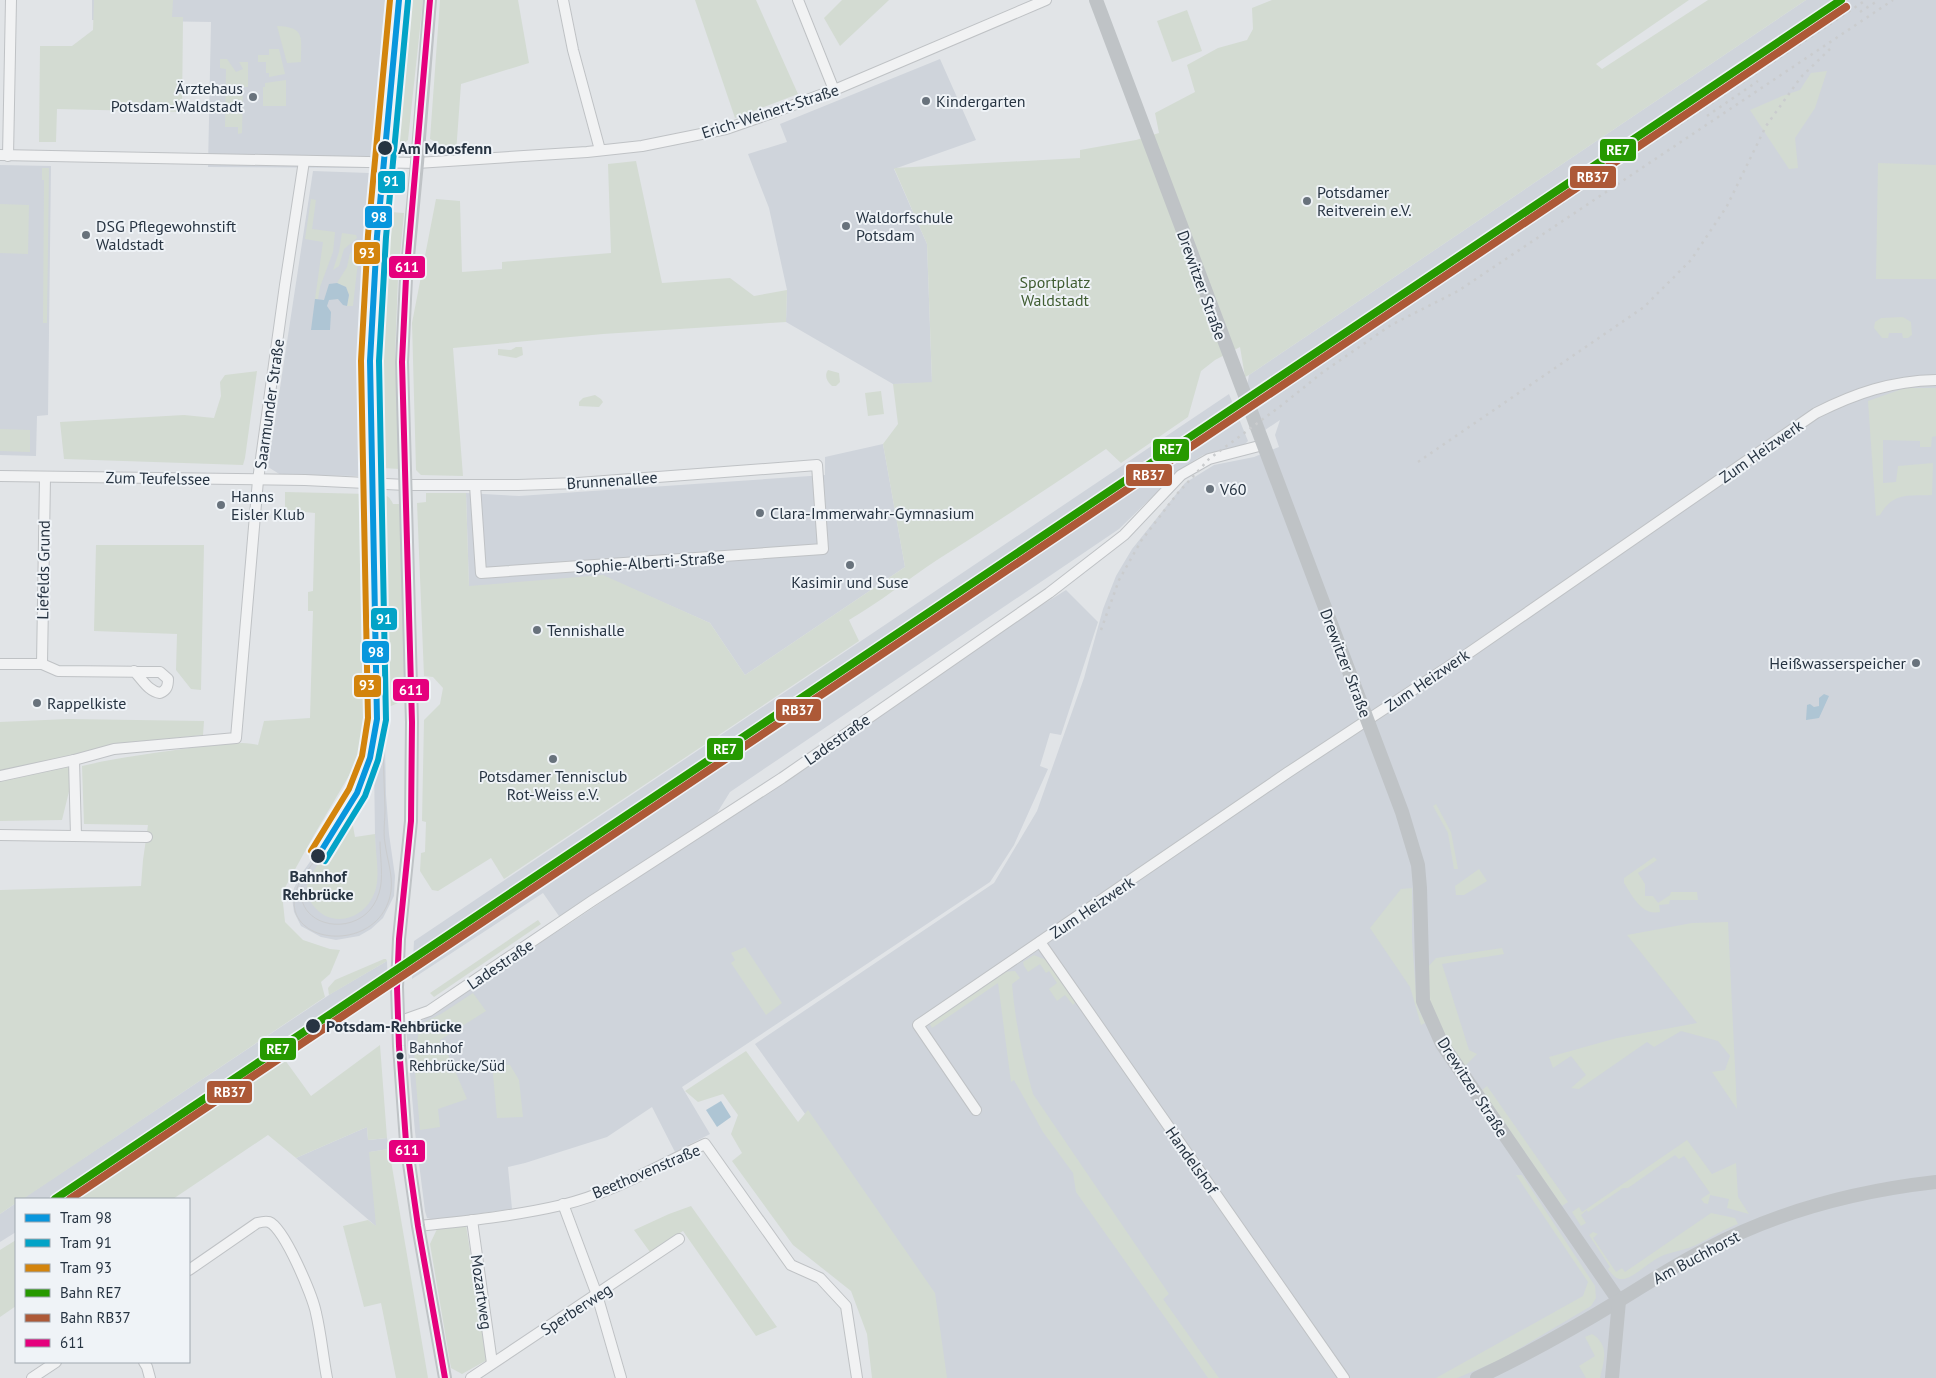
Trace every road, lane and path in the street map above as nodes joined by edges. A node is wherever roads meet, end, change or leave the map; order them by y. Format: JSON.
{"nodes":[{"id":1,"x":11,"y":0,"type":"edge"},
{"id":2,"x":430,"y":0,"type":"edge"},
{"id":3,"x":563,"y":0,"type":"edge"},
{"id":4,"x":798,"y":0,"type":"edge"},
{"id":5,"x":1046,"y":0,"type":"edge"},
{"id":6,"x":1096,"y":0,"type":"edge"},
{"id":7,"x":834,"y":90,"type":"junction"},
{"id":8,"x":600,"y":150,"type":"junction"},
{"id":9,"x":4,"y":156,"type":"edge"},
{"id":10,"x":304,"y":161,"type":"junction"},
{"id":11,"x":418,"y":163,"type":"junction"},
{"id":12,"x":1936,"y":380,"type":"edge"},
{"id":13,"x":1263,"y":445,"type":"junction"},
{"id":14,"x":817,"y":465,"type":"joint"},
{"id":15,"x":0,"y":476,"type":"edge"},
{"id":16,"x":45,"y":477,"type":"junction"},
{"id":17,"x":258,"y":480,"type":"junction"},
{"id":18,"x":406,"y":485,"type":"junction"},
{"id":19,"x":475,"y":485,"type":"junction"},
{"id":20,"x":0,"y":664,"type":"edge"},
{"id":21,"x":42,"y":664,"type":"junction"},
{"id":22,"x":134,"y":671,"type":"dead end"},
{"id":23,"x":1368,"y":720,"type":"junction"},
{"id":24,"x":74,"y":760,"type":"junction"},
{"id":25,"x":0,"y":776,"type":"edge"},
{"id":26,"x":0,"y":835,"type":"edge"},
{"id":27,"x":76,"y":836,"type":"junction"},
{"id":28,"x":147,"y":837,"type":"dead end"},
{"id":29,"x":1040,"y":942,"type":"junction"},
{"id":30,"x":398,"y":1022,"type":"junction"},
{"id":31,"x":976,"y":1110,"type":"dead end"},
{"id":32,"x":1935,"y":1183,"type":"edge"},
{"id":33,"x":563,"y":1204,"type":"junction"},
{"id":34,"x":472,"y":1220,"type":"junction"},
{"id":35,"x":418,"y":1226,"type":"junction"},
{"id":36,"x":679,"y":1239,"type":"dead end"},
{"id":37,"x":190,"y":1269,"type":"edge"},
{"id":38,"x":597,"y":1295,"type":"junction"},
{"id":39,"x":1619,"y":1301,"type":"junction"},
{"id":40,"x":54,"y":1363,"type":"edge"},
{"id":41,"x":145,"y":1363,"type":"edge"},
{"id":42,"x":492,"y":1364,"type":"junction"},
{"id":43,"x":32,"y":1378,"type":"edge"},
{"id":44,"x":150,"y":1378,"type":"edge"},
{"id":45,"x":327,"y":1378,"type":"edge"},
{"id":46,"x":445,"y":1378,"type":"edge"},
{"id":47,"x":471,"y":1378,"type":"edge"},
{"id":48,"x":620,"y":1378,"type":"edge"},
{"id":49,"x":858,"y":1378,"type":"edge"},
{"id":50,"x":1344,"y":1378,"type":"edge"},
{"id":51,"x":1477,"y":1378,"type":"edge"},
{"id":52,"x":1612,"y":1378,"type":"edge"}],
"edges":[{"from":1,"to":9,"type":"street"},
{"from":2,"to":11,"type":"street"},
{"from":3,"to":8,"type":"street"},
{"from":4,"to":7,"type":"street"},
{"from":5,"to":7,"type":"street","name":"Erich-Weinert-Straße"},
{"from":6,"to":13,"type":"street","name":"Drewitzer Straße"},
{"from":7,"to":8,"type":"street","name":"Erich-Weinert-Straße"},
{"from":8,"to":11,"type":"street","name":"Erich-Weinert-Straße"},
{"from":9,"to":10,"type":"street"},
{"from":10,"to":11,"type":"street"},
{"from":10,"to":17,"type":"street","name":"Saarmunder Straße"},
{"from":11,"to":18,"type":"street"},
{"from":12,"to":23,"type":"street","name":"Zum Heizwerk"},
{"from":13,"to":23,"type":"street","name":"Drewitzer Straße"},
{"from":13,"to":30,"type":"street","name":"Ladestraße"},
{"from":14,"to":19,"type":"street","name":"Brunnenallee"},
{"from":14,"to":19,"type":"street","name":"Sophie-Alberti-Straße"},
{"from":15,"to":16,"type":"street","name":"Zum Teufelssee"},
{"from":16,"to":17,"type":"street","name":"Zum Teufelssee"},
{"from":16,"to":21,"type":"street","name":"Liefelds Grund"},
{"from":17,"to":18,"type":"street","name":"Zum Teufelssee"},
{"from":17,"to":24,"type":"street","name":"Saarmunder Straße"},
{"from":18,"to":19,"type":"street","name":"Brunnenallee"},
{"from":18,"to":30,"type":"street"},
{"from":20,"to":21,"type":"street"},
{"from":21,"to":22,"type":"street"},
{"from":23,"to":29,"type":"street","name":"Zum Heizwerk"},
{"from":23,"to":39,"type":"street","name":"Drewitzer Straße"},
{"from":24,"to":25,"type":"street"},
{"from":24,"to":27,"type":"street"},
{"from":26,"to":27,"type":"street"},
{"from":27,"to":28,"type":"street"},
{"from":29,"to":31,"type":"street","name":"Zum Heizwerk"},
{"from":29,"to":50,"type":"street","name":"Handelshof"},
{"from":30,"to":35,"type":"street"},
{"from":32,"to":39,"type":"street","name":"Am Buchhorst"},
{"from":33,"to":34,"type":"street","name":"Beethovenstraße"},
{"from":33,"to":38,"type":"street"},
{"from":33,"to":49,"type":"street","name":"Beethovenstraße"},
{"from":34,"to":35,"type":"street","name":"Beethovenstraße"},
{"from":34,"to":42,"type":"street","name":"Mozartweg"},
{"from":35,"to":46,"type":"street"},
{"from":36,"to":38,"type":"street","name":"Sperberweg"},
{"from":37,"to":45,"type":"street"},
{"from":38,"to":42,"type":"street","name":"Sperberweg"},
{"from":38,"to":48,"type":"street"},
{"from":39,"to":51,"type":"street","name":"Am Buchhorst"},
{"from":39,"to":52,"type":"street"},
{"from":40,"to":43,"type":"street"},
{"from":41,"to":44,"type":"street"},
{"from":42,"to":47,"type":"street","name":"Sperberweg"}]}
